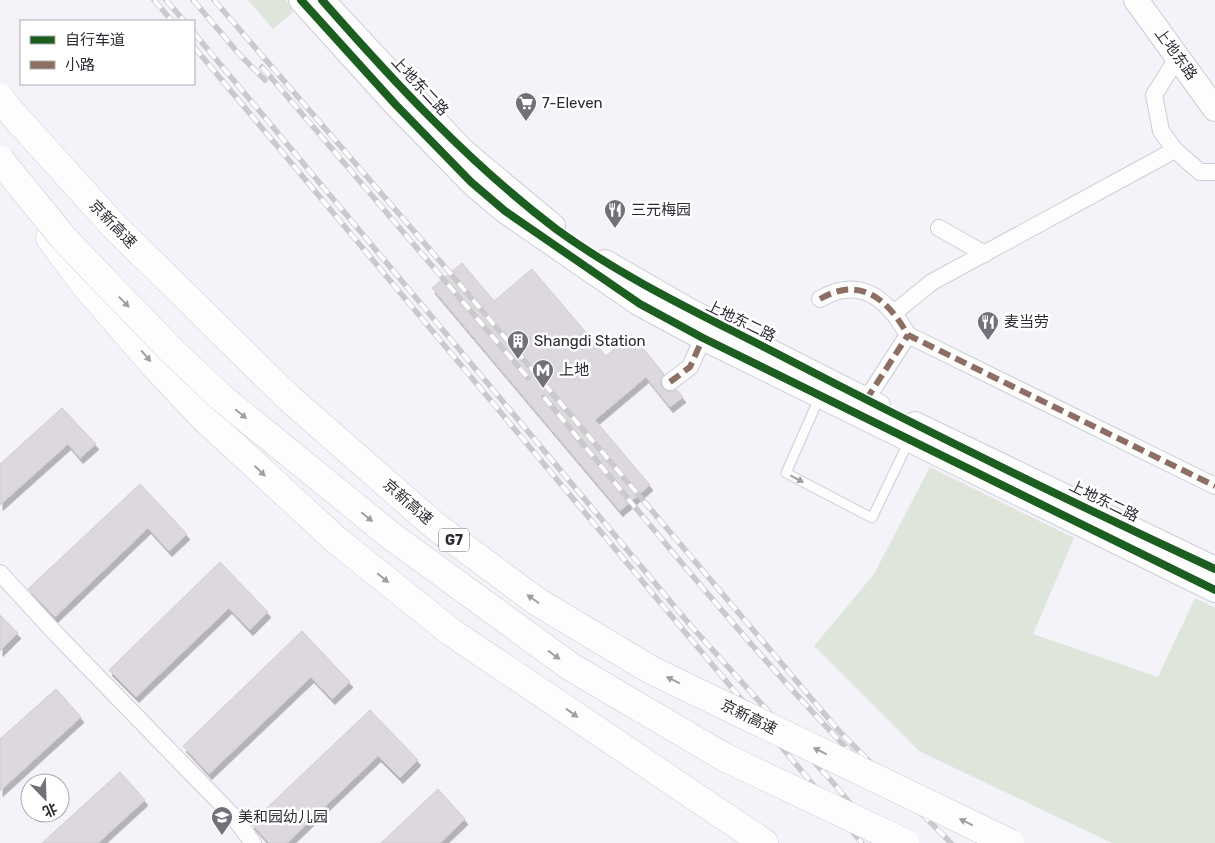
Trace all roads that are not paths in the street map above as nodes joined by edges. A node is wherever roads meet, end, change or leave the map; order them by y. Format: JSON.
{"nodes":[{"id":1,"x":301,"y":0,"type":"edge"},
{"id":2,"x":322,"y":0,"type":"edge"},
{"id":3,"x":1136,"y":0,"type":"edge"},
{"id":4,"x":1178,"y":57,"type":"junction"},
{"id":5,"x":0,"y":98,"type":"edge"},
{"id":6,"x":1215,"y":109,"type":"edge"},
{"id":7,"x":1175,"y":150,"type":"junction"},
{"id":8,"x":0,"y":160,"type":"edge"},
{"id":9,"x":0,"y":164,"type":"edge"},
{"id":10,"x":1215,"y":172,"type":"edge"},
{"id":11,"x":939,"y":228,"type":"dead end"},
{"id":12,"x":985,"y":254,"type":"junction"},
{"id":13,"x":820,"y":299,"type":"dead end"},
{"id":14,"x":895,"y":312,"type":"junction"},
{"id":15,"x":908,"y":335,"type":"junction"},
{"id":16,"x":703,"y":338,"type":"junction"},
{"id":17,"x":670,"y":382,"type":"dead end"},
{"id":18,"x":824,"y":388,"type":"junction"},
{"id":19,"x":866,"y":400,"type":"junction"},
{"id":20,"x":913,"y":433,"type":"junction"},
{"id":21,"x":1215,"y":486,"type":"edge"},
{"id":22,"x":1215,"y":569,"type":"edge"},
{"id":23,"x":0,"y":573,"type":"edge"},
{"id":24,"x":1215,"y":590,"type":"edge"},
{"id":25,"x":253,"y":843,"type":"edge"},
{"id":26,"x":764,"y":843,"type":"edge"},
{"id":27,"x":905,"y":843,"type":"edge"},
{"id":28,"x":1010,"y":843,"type":"edge"}],
"edges":[{"from":1,"to":16,"type":"street","name":"上地东二路"},
{"from":2,"to":18,"type":"street","name":"上地东二路"},
{"from":3,"to":4,"type":"street","name":"上地东路"},
{"from":4,"to":6,"type":"street","name":"上地东路"},
{"from":4,"to":7,"type":"street"},
{"from":28,"to":5,"type":"highway","name":"京新高速","number":"G7","one_way":true,"bridge":true},
{"from":7,"to":10,"type":"street"},
{"from":7,"to":12,"type":"street"},
{"from":8,"to":27,"type":"highway","number":"G7","one_way":true,"bridge":true},
{"from":9,"to":26,"type":"highway","one_way":true,"bridge":true},
{"from":11,"to":12,"type":"street"},
{"from":12,"to":14,"type":"street"},
{"from":13,"to":14,"type":"street"},
{"from":14,"to":15,"type":"street"},
{"from":15,"to":19,"type":"street"},
{"from":15,"to":21,"type":"street"},
{"from":16,"to":17,"type":"street"},
{"from":16,"to":18,"type":"street","name":"上地东二路"},
{"from":18,"to":19,"type":"street","name":"上地东二路"},
{"from":18,"to":20,"type":"street","name":"上地东二路"},
{"from":18,"to":20,"type":"lane","one_way":true},
{"from":19,"to":20,"type":"street","name":"上地东二路"},
{"from":20,"to":22,"type":"street","name":"上地东二路"},
{"from":20,"to":24,"type":"street","name":"上地东二路"},
{"from":23,"to":25,"type":"street"}]}
